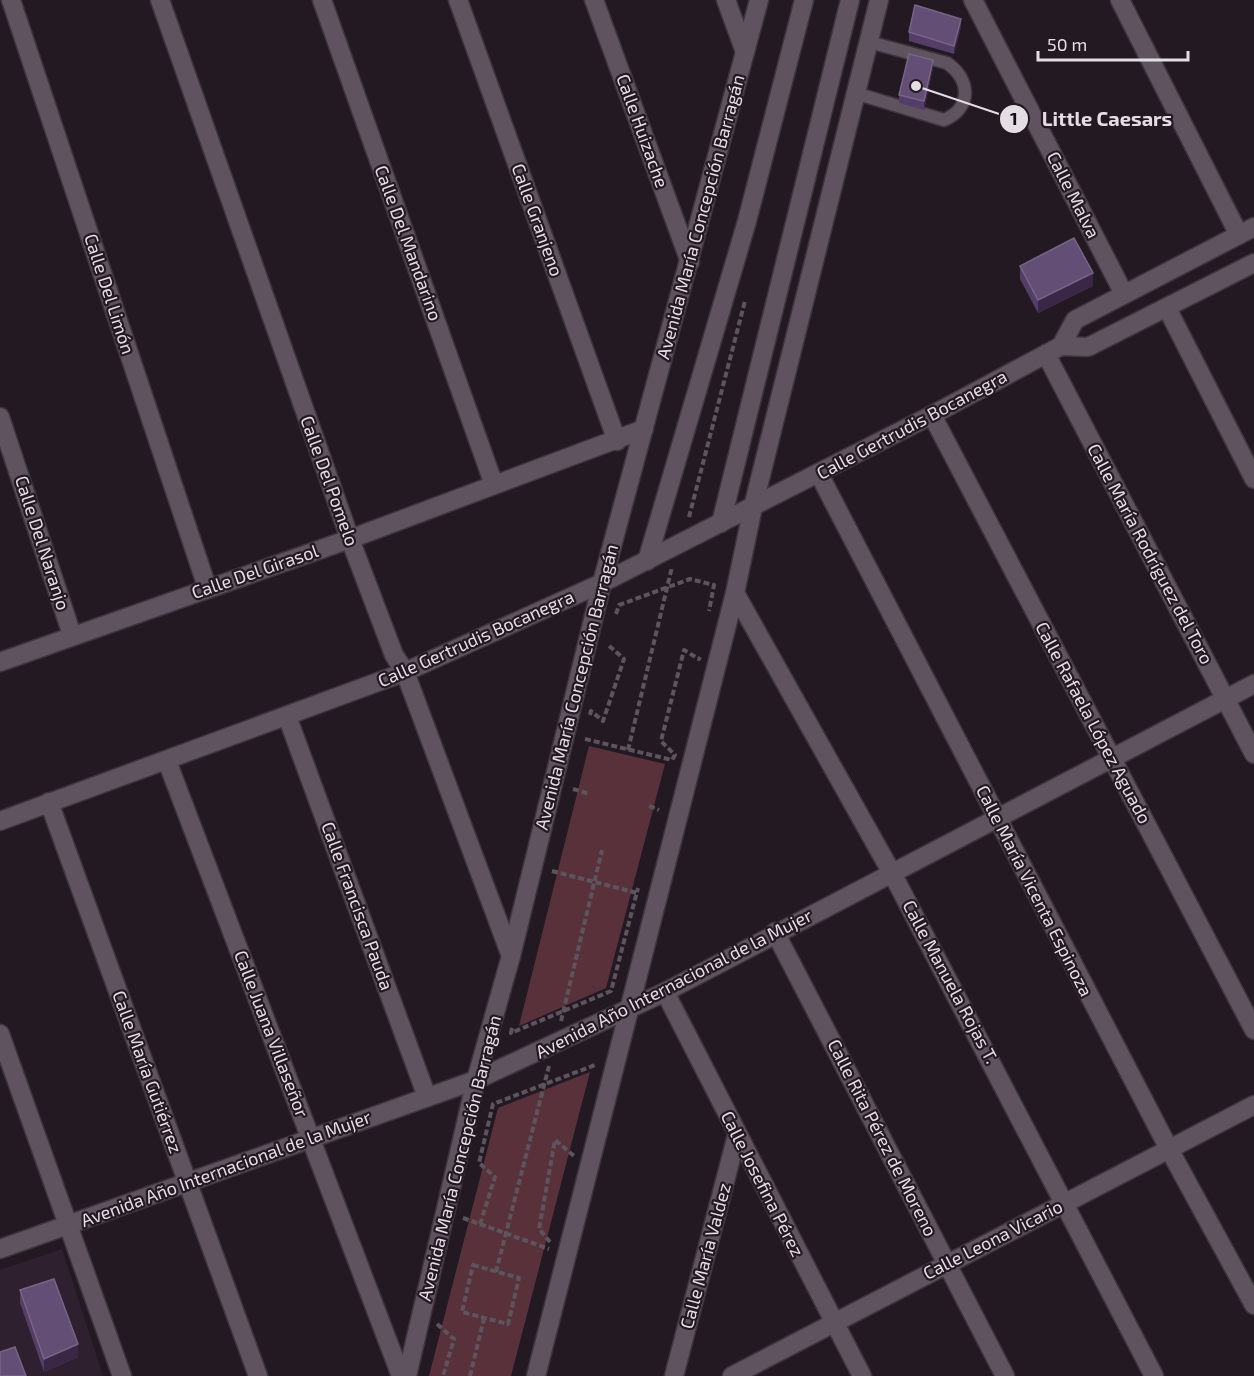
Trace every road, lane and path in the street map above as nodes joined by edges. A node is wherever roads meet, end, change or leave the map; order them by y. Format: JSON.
{"nodes":[{"id":1,"x":11,"y":0,"type":"edge"},
{"id":2,"x":160,"y":0,"type":"edge"},
{"id":3,"x":322,"y":0,"type":"edge"},
{"id":4,"x":458,"y":0,"type":"edge"},
{"id":5,"x":594,"y":0,"type":"edge"},
{"id":6,"x":726,"y":0,"type":"edge"},
{"id":7,"x":759,"y":0,"type":"edge"},
{"id":8,"x":804,"y":0,"type":"edge"},
{"id":9,"x":850,"y":0,"type":"edge"},
{"id":10,"x":879,"y":0,"type":"edge"},
{"id":11,"x":973,"y":0,"type":"edge"},
{"id":12,"x":1120,"y":0,"type":"edge"},
{"id":13,"x":869,"y":42,"type":"junction"},
{"id":14,"x":745,"y":52,"type":"junction"},
{"id":15,"x":855,"y":93,"type":"junction"},
{"id":16,"x":1246,"y":231,"type":"edge"},
{"id":17,"x":690,"y":262,"type":"junction"},
{"id":18,"x":1254,"y":263,"type":"edge"},
{"id":19,"x":1124,"y":294,"type":"junction"},
{"id":20,"x":1167,"y":308,"type":"junction"},
{"id":21,"x":1053,"y":350,"type":"junction"},
{"id":22,"x":932,"y":416,"type":"junction"},
{"id":23,"x":0,"y":417,"type":"edge"},
{"id":24,"x":644,"y":429,"type":"junction"},
{"id":25,"x":617,"y":441,"type":"junction"},
{"id":26,"x":819,"y":474,"type":"junction"},
{"id":27,"x":1254,"y":479,"type":"edge"},
{"id":28,"x":494,"y":485,"type":"junction"},
{"id":29,"x":696,"y":498,"type":"dead end"},
{"id":30,"x":753,"y":507,"type":"junction"},
{"id":31,"x":721,"y":523,"type":"junction"},
{"id":32,"x":350,"y":539,"type":"junction"},
{"id":33,"x":680,"y":544,"type":"junction"},
{"id":34,"x":647,"y":561,"type":"junction"},
{"id":35,"x":602,"y":583,"type":"junction"},
{"id":36,"x":666,"y":587,"type":"junction"},
{"id":37,"x":207,"y":588,"type":"junction"},
{"id":38,"x":735,"y":593,"type":"junction"},
{"id":39,"x":708,"y":617,"type":"dead end"},
{"id":40,"x":613,"y":625,"type":"dead end"},
{"id":41,"x":72,"y":635,"type":"junction"},
{"id":42,"x":609,"y":635,"type":"dead end"},
{"id":43,"x":701,"y":648,"type":"dead end"},
{"id":44,"x":0,"y":662,"type":"edge"},
{"id":45,"x":405,"y":672,"type":"junction"},
{"id":46,"x":1254,"y":684,"type":"edge"},
{"id":47,"x":1226,"y":698,"type":"junction"},
{"id":48,"x":287,"y":716,"type":"junction"},
{"id":49,"x":589,"y":720,"type":"dead end"},
{"id":50,"x":587,"y":730,"type":"dead end"},
{"id":51,"x":585,"y":739,"type":"junction"},
{"id":52,"x":582,"y":749,"type":"dead end"},
{"id":53,"x":628,"y":750,"type":"junction"},
{"id":54,"x":1254,"y":754,"type":"edge"},
{"id":55,"x":1111,"y":758,"type":"junction"},
{"id":56,"x":167,"y":760,"type":"junction"},
{"id":57,"x":672,"y":760,"type":"junction"},
{"id":58,"x":670,"y":770,"type":"dead end"},
{"id":59,"x":575,"y":779,"type":"dead end"},
{"id":60,"x":573,"y":789,"type":"junction"},
{"id":61,"x":590,"y":794,"type":"dead end"},
{"id":62,"x":570,"y":799,"type":"dead end"},
{"id":63,"x":662,"y":800,"type":"dead end"},
{"id":64,"x":49,"y":802,"type":"junction"},
{"id":65,"x":649,"y":806,"type":"dead end"},
{"id":66,"x":659,"y":810,"type":"junction"},
{"id":67,"x":996,"y":818,"type":"junction"},
{"id":68,"x":0,"y":821,"type":"edge"},
{"id":69,"x":656,"y":821,"type":"dead end"},
{"id":70,"x":602,"y":850,"type":"dead end"},
{"id":71,"x":555,"y":860,"type":"dead end"},
{"id":72,"x":552,"y":871,"type":"junction"},
{"id":73,"x":893,"y":875,"type":"junction"},
{"id":74,"x":595,"y":881,"type":"junction"},
{"id":75,"x":549,"y":882,"type":"dead end"},
{"id":76,"x":640,"y":883,"type":"dead end"},
{"id":77,"x":637,"y":894,"type":"junction"},
{"id":78,"x":775,"y":932,"type":"junction"},
{"id":79,"x":511,"y":956,"type":"junction"},
{"id":80,"x":665,"y":992,"type":"junction"},
{"id":81,"x":630,"y":1008,"type":"junction"},
{"id":82,"x":563,"y":1011,"type":"junction"},
{"id":83,"x":514,"y":1022,"type":"dead end"},
{"id":84,"x":1254,"y":1030,"type":"edge"},
{"id":85,"x":0,"y":1034,"type":"edge"},
{"id":86,"x":555,"y":1044,"type":"junction"},
{"id":87,"x":593,"y":1076,"type":"dead end"},
{"id":88,"x":476,"y":1080,"type":"junction"},
{"id":89,"x":544,"y":1084,"type":"junction"},
{"id":90,"x":427,"y":1097,"type":"junction"},
{"id":91,"x":1254,"y":1105,"type":"edge"},
{"id":92,"x":737,"y":1135,"type":"junction"},
{"id":93,"x":311,"y":1137,"type":"junction"},
{"id":94,"x":577,"y":1145,"type":"dead end"},
{"id":95,"x":1168,"y":1149,"type":"junction"},
{"id":96,"x":188,"y":1182,"type":"junction"},
{"id":97,"x":1065,"y":1203,"type":"junction"},
{"id":98,"x":480,"y":1224,"type":"junction"},
{"id":99,"x":68,"y":1227,"type":"junction"},
{"id":100,"x":460,"y":1228,"type":"dead end"},
{"id":101,"x":506,"y":1233,"type":"junction"},
{"id":102,"x":549,"y":1249,"type":"junction"},
{"id":103,"x":0,"y":1250,"type":"edge"},
{"id":104,"x":546,"y":1260,"type":"dead end"},
{"id":105,"x":947,"y":1264,"type":"junction"},
{"id":106,"x":496,"y":1272,"type":"junction"},
{"id":107,"x":1254,"y":1305,"type":"edge"},
{"id":108,"x":439,"y":1313,"type":"dead end"},
{"id":109,"x":484,"y":1318,"type":"junction"},
{"id":110,"x":834,"y":1325,"type":"junction"},
{"id":111,"x":122,"y":1376,"type":"edge"},
{"id":112,"x":258,"y":1376,"type":"edge"},
{"id":113,"x":401,"y":1376,"type":"edge"},
{"id":114,"x":407,"y":1376,"type":"edge"},
{"id":115,"x":443,"y":1376,"type":"edge"},
{"id":116,"x":470,"y":1376,"type":"edge"},
{"id":117,"x":536,"y":1376,"type":"edge"},
{"id":118,"x":674,"y":1376,"type":"edge"},
{"id":119,"x":732,"y":1376,"type":"edge"},
{"id":120,"x":861,"y":1376,"type":"edge"},
{"id":121,"x":1005,"y":1376,"type":"edge"},
{"id":122,"x":1154,"y":1376,"type":"edge"}],
"edges":[{"from":1,"to":37,"type":"street","name":"Calle Del Limón"},
{"from":2,"to":32,"type":"street","name":"Calle Del Pomelo"},
{"from":3,"to":28,"type":"street","name":"Calle Del Mandarino"},
{"from":4,"to":25,"type":"street","name":"Calle Granjeno"},
{"from":5,"to":17,"type":"street","name":"Calle Huizache"},
{"from":6,"to":14,"type":"street"},
{"from":7,"to":14,"type":"street","name":"Avenida María Concepción Barragán"},
{"from":8,"to":34,"type":"street","name":"Avenida María Concepción Barragán"},
{"from":9,"to":31,"type":"street"},
{"from":10,"to":13,"type":"street"},
{"from":11,"to":19,"type":"street","name":"Calle Malva"},
{"from":12,"to":16,"type":"street"},
{"from":13,"to":15,"type":"street"},
{"from":13,"to":15,"type":"lane"},
{"from":14,"to":17,"type":"street","name":"Avenida María Concepción Barragán"},
{"from":15,"to":30,"type":"street"},
{"from":16,"to":19,"type":"street"},
{"from":17,"to":24,"type":"street","name":"Avenida María Concepción Barragán"},
{"from":18,"to":20,"type":"street","name":"Calle Gertrudis Bocanegra"},
{"from":19,"to":21,"type":"street"},
{"from":20,"to":21,"type":"street","name":"Calle Gertrudis Bocanegra"},
{"from":20,"to":27,"type":"street"},
{"from":21,"to":22,"type":"street","name":"Calle Gertrudis Bocanegra"},
{"from":21,"to":47,"type":"street","name":"Calle María Rodríguez del Toro"},
{"from":22,"to":26,"type":"street","name":"Calle Gertrudis Bocanegra"},
{"from":22,"to":55,"type":"street","name":"Calle Rafaela López Aguado"},
{"from":23,"to":41,"type":"street","name":"Calle Del Naranjo"},
{"from":24,"to":25,"type":"street","name":"Calle Del Girasol"},
{"from":24,"to":35,"type":"street","name":"Avenida María Concepción Barragán"},
{"from":25,"to":28,"type":"street","name":"Calle Del Girasol"},
{"from":26,"to":30,"type":"street","name":"Calle Gertrudis Bocanegra"},
{"from":26,"to":67,"type":"street","name":"Calle María Vicenta Espinoza"},
{"from":28,"to":32,"type":"street","name":"Calle Del Girasol"},
{"from":29,"to":33,"type":"path"},
{"from":30,"to":31,"type":"street","name":"Calle Gertrudis Bocanegra"},
{"from":30,"to":38,"type":"street"},
{"from":31,"to":33,"type":"street","name":"Calle Gertrudis Bocanegra"},
{"from":32,"to":37,"type":"street","name":"Calle Del Girasol"},
{"from":32,"to":45,"type":"street","name":"Calle Del Pomelo"},
{"from":33,"to":34,"type":"street","name":"Calle Gertrudis Bocanegra"},
{"from":33,"to":36,"type":"path"},
{"from":34,"to":35,"type":"street","name":"Calle Gertrudis Bocanegra"},
{"from":35,"to":45,"type":"street","name":"Calle Gertrudis Bocanegra"},
{"from":35,"to":79,"type":"street","name":"Avenida María Concepción Barragán"},
{"from":36,"to":39,"type":"path"},
{"from":36,"to":40,"type":"path"},
{"from":36,"to":53,"type":"path"},
{"from":37,"to":41,"type":"street","name":"Calle Del Girasol"},
{"from":38,"to":73,"type":"street","name":"Calle Manuela Rojas T."},
{"from":38,"to":81,"type":"street"},
{"from":41,"to":44,"type":"street","name":"Calle Del Girasol"},
{"from":42,"to":49,"type":"path"},
{"from":43,"to":57,"type":"path"},
{"from":45,"to":48,"type":"street","name":"Calle Gertrudis Bocanegra"},
{"from":45,"to":79,"type":"street","name":"Calle Del Pomelo"},
{"from":46,"to":47,"type":"street","name":"Avenida Año Internacional de la Mujer"},
{"from":47,"to":54,"type":"street","name":"Calle María Rodríguez del Toro"},
{"from":47,"to":55,"type":"street","name":"Avenida Año Internacional de la Mujer"},
{"from":48,"to":56,"type":"street","name":"Calle Gertrudis Bocanegra"},
{"from":48,"to":90,"type":"street","name":"Calle Francisca Pauda"},
{"from":50,"to":51,"type":"path"},
{"from":51,"to":52,"type":"path"},
{"from":51,"to":53,"type":"path"},
{"from":53,"to":57,"type":"path"},
{"from":55,"to":67,"type":"street","name":"Avenida Año Internacional de la Mujer"},
{"from":55,"to":84,"type":"street","name":"Calle Rafaela López Aguado"},
{"from":56,"to":64,"type":"street","name":"Calle Gertrudis Bocanegra"},
{"from":56,"to":93,"type":"street","name":"Calle Juana Villaseñor"},
{"from":57,"to":58,"type":"path"},
{"from":59,"to":60,"type":"path"},
{"from":60,"to":61,"type":"path"},
{"from":60,"to":62,"type":"path"},
{"from":63,"to":66,"type":"path"},
{"from":64,"to":68,"type":"street","name":"Calle Gertrudis Bocanegra"},
{"from":64,"to":96,"type":"street","name":"Calle María Gutiérrez"},
{"from":65,"to":66,"type":"path"},
{"from":66,"to":69,"type":"path"},
{"from":67,"to":73,"type":"street","name":"Avenida Año Internacional de la Mujer"},
{"from":67,"to":95,"type":"street","name":"Calle María Vicenta Espinoza"},
{"from":70,"to":74,"type":"path"},
{"from":71,"to":72,"type":"path"},
{"from":72,"to":74,"type":"path"},
{"from":72,"to":75,"type":"path"},
{"from":73,"to":78,"type":"street","name":"Avenida Año Internacional de la Mujer"},
{"from":73,"to":97,"type":"street","name":"Calle Manuela Rojas T."},
{"from":74,"to":77,"type":"path"},
{"from":74,"to":82,"type":"path"},
{"from":76,"to":77,"type":"path"},
{"from":77,"to":82,"type":"path"},
{"from":78,"to":80,"type":"street","name":"Avenida Año Internacional de la Mujer"},
{"from":78,"to":105,"type":"street","name":"Calle Rita Pérez de Moreno"},
{"from":79,"to":88,"type":"street","name":"Avenida María Concepción Barragán"},
{"from":80,"to":81,"type":"street","name":"Avenida Año Internacional de la Mujer"},
{"from":80,"to":92,"type":"street","name":"Calle Josefina Pérez"},
{"from":81,"to":86,"type":"street","name":"Avenida Año Internacional de la Mujer"},
{"from":81,"to":117,"type":"street"},
{"from":82,"to":83,"type":"path"},
{"from":82,"to":86,"type":"path"},
{"from":85,"to":99,"type":"street"},
{"from":86,"to":88,"type":"street","name":"Avenida Año Internacional de la Mujer"},
{"from":86,"to":89,"type":"path"},
{"from":87,"to":89,"type":"path"},
{"from":88,"to":90,"type":"street","name":"Avenida Año Internacional de la Mujer"},
{"from":88,"to":114,"type":"street","name":"Avenida María Concepción Barragán"},
{"from":89,"to":98,"type":"path"},
{"from":89,"to":101,"type":"path"},
{"from":90,"to":93,"type":"street","name":"Avenida Año Internacional de la Mujer"},
{"from":91,"to":95,"type":"street","name":"Calle Leona Vicario"},
{"from":92,"to":110,"type":"street","name":"Calle Josefina Pérez"},
{"from":92,"to":118,"type":"street","name":"Calle María Valdez"},
{"from":93,"to":96,"type":"street","name":"Avenida Año Internacional de la Mujer"},
{"from":93,"to":113,"type":"street","name":"Calle Juana Villaseñor"},
{"from":94,"to":102,"type":"path"},
{"from":95,"to":97,"type":"street","name":"Calle Leona Vicario"},
{"from":95,"to":107,"type":"street","name":"Calle María Vicenta Espinoza"},
{"from":96,"to":99,"type":"street","name":"Avenida Año Internacional de la Mujer"},
{"from":96,"to":112,"type":"street","name":"Calle María Gutiérrez"},
{"from":97,"to":105,"type":"street","name":"Calle Leona Vicario"},
{"from":97,"to":122,"type":"street","name":"Calle Manuela Rojas T."},
{"from":98,"to":100,"type":"path"},
{"from":98,"to":101,"type":"path"},
{"from":99,"to":103,"type":"street","name":"Avenida Año Internacional de la Mujer"},
{"from":99,"to":111,"type":"street"},
{"from":101,"to":102,"type":"path"},
{"from":101,"to":106,"type":"path"},
{"from":102,"to":104,"type":"path"},
{"from":105,"to":110,"type":"street","name":"Calle Leona Vicario"},
{"from":105,"to":121,"type":"street","name":"Calle Rita Pérez de Moreno"},
{"from":106,"to":109,"type":"path"},
{"from":106,"to":109,"type":"path"},
{"from":108,"to":115,"type":"path"},
{"from":109,"to":116,"type":"path"},
{"from":110,"to":119,"type":"street","name":"Calle Leona Vicario"},
{"from":110,"to":120,"type":"street","name":"Calle Josefina Pérez"}]}
